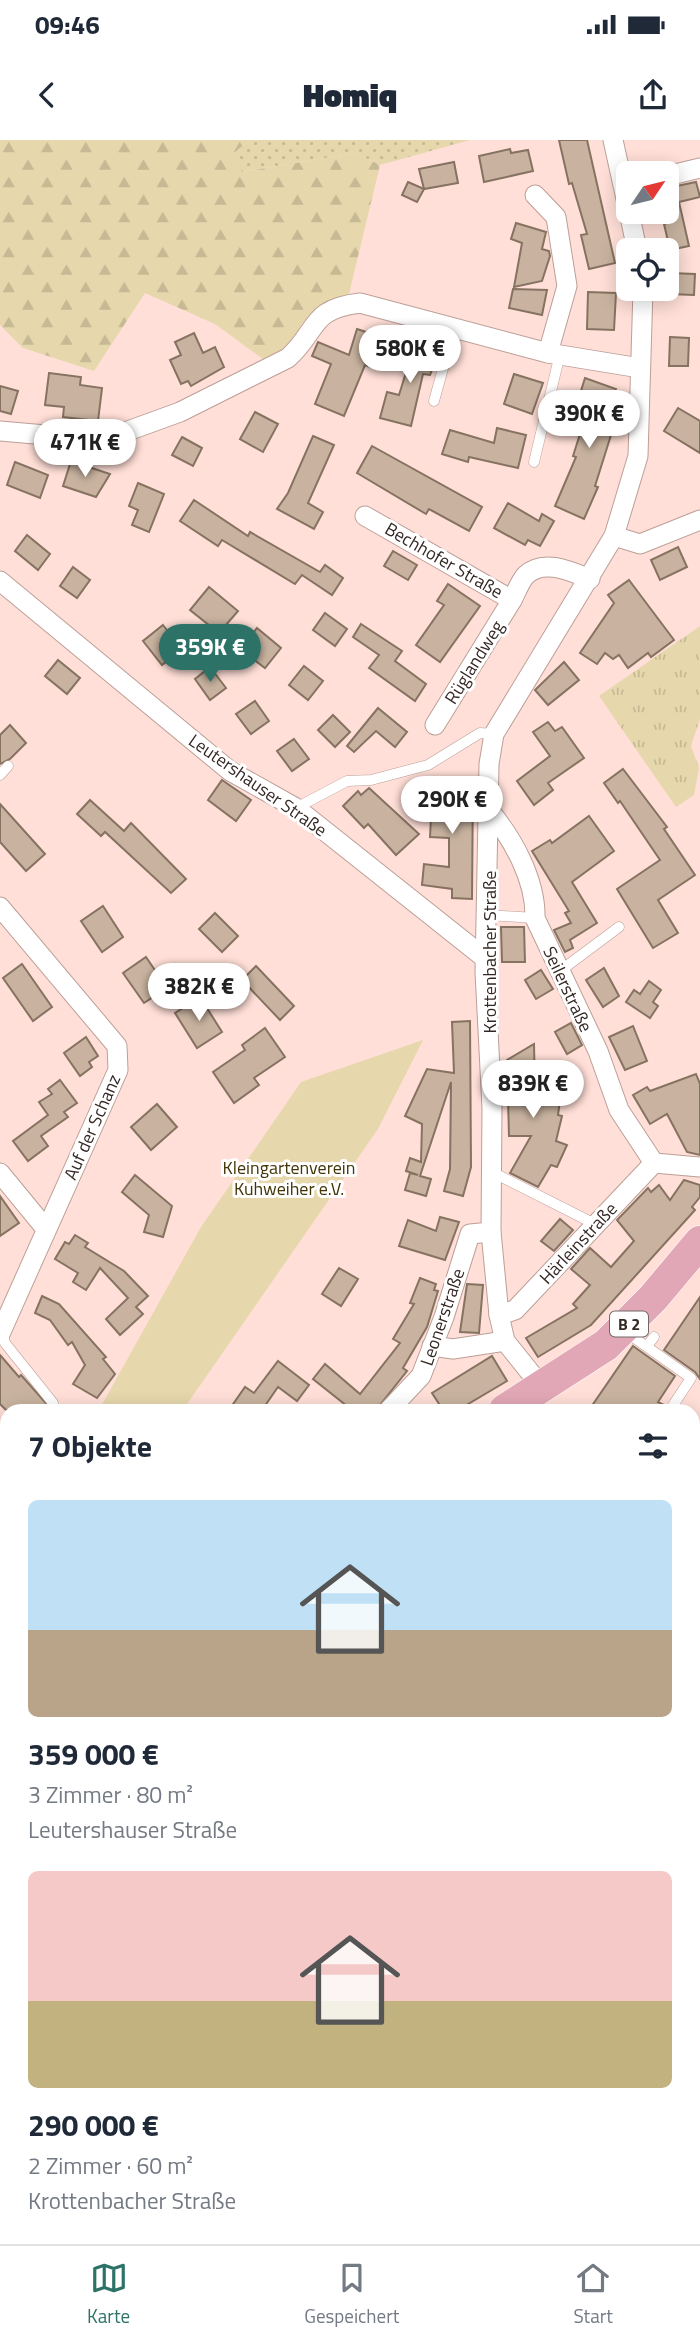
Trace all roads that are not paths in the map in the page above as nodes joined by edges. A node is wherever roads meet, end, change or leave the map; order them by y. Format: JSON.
{"nodes":[{"id":1,"x":613,"y":140,"type":"edge"},
{"id":2,"x":619,"y":161,"type":"edge"},
{"id":3,"x":700,"y":168,"type":"edge"},
{"id":4,"x":679,"y":173,"type":"edge"},
{"id":5,"x":535,"y":195,"type":"dead end"},
{"id":6,"x":643,"y":301,"type":"edge"},
{"id":7,"x":454,"y":329,"type":"junction"},
{"id":8,"x":554,"y":354,"type":"junction"},
{"id":9,"x":640,"y":368,"type":"junction"},
{"id":10,"x":434,"y":401,"type":"dead end"},
{"id":11,"x":0,"y":431,"type":"edge"},
{"id":12,"x":534,"y":462,"type":"dead end"},
{"id":13,"x":365,"y":516,"type":"dead end"},
{"id":14,"x":700,"y":520,"type":"edge"},
{"id":15,"x":614,"y":536,"type":"junction"},
{"id":16,"x":590,"y":579,"type":"junction"},
{"id":17,"x":0,"y":581,"type":"edge"},
{"id":18,"x":512,"y":600,"type":"junction"},
{"id":19,"x":435,"y":725,"type":"dead end"},
{"id":20,"x":494,"y":734,"type":"junction"},
{"id":21,"x":8,"y":766,"type":"dead end"},
{"id":22,"x":0,"y":775,"type":"edge"},
{"id":23,"x":296,"y":808,"type":"junction"},
{"id":24,"x":489,"y":810,"type":"junction"},
{"id":25,"x":0,"y":907,"type":"edge"},
{"id":26,"x":488,"y":915,"type":"junction"},
{"id":27,"x":535,"y":918,"type":"junction"},
{"id":28,"x":619,"y":927,"type":"dead end"},
{"id":29,"x":486,"y":959,"type":"junction"},
{"id":30,"x":560,"y":971,"type":"junction"},
{"id":31,"x":654,"y":1163,"type":"junction"},
{"id":32,"x":700,"y":1167,"type":"edge"},
{"id":33,"x":490,"y":1171,"type":"junction"},
{"id":34,"x":0,"y":1173,"type":"edge"},
{"id":35,"x":595,"y":1224,"type":"junction"},
{"id":36,"x":46,"y":1229,"type":"junction"},
{"id":37,"x":491,"y":1232,"type":"junction"},
{"id":38,"x":700,"y":1242,"type":"edge"},
{"id":39,"x":499,"y":1315,"type":"junction"},
{"id":40,"x":1,"y":1333,"type":"edge"},
{"id":41,"x":654,"y":1337,"type":"dead end"},
{"id":42,"x":635,"y":1338,"type":"junction"},
{"id":43,"x":505,"y":1340,"type":"junction"},
{"id":44,"x":432,"y":1346,"type":"junction"},
{"id":45,"x":541,"y":1387,"type":"junction"},
{"id":46,"x":53,"y":1403,"type":"dead end"},
{"id":47,"x":395,"y":1404,"type":"edge"},
{"id":48,"x":514,"y":1404,"type":"edge"},
{"id":49,"x":674,"y":1404,"type":"edge"}],
"edges":[{"from":1,"to":2,"type":"street"},
{"from":3,"to":4,"type":"street"},
{"from":5,"to":8,"type":"street"},
{"from":6,"to":9,"type":"street","name":"Krottenbacher Straße"},
{"from":7,"to":8,"type":"street"},
{"from":7,"to":10,"type":"lane"},
{"from":7,"to":11,"type":"street"},
{"from":8,"to":9,"type":"street"},
{"from":8,"to":12,"type":"lane"},
{"from":9,"to":15,"type":"street","name":"Krottenbacher Straße"},
{"from":13,"to":18,"type":"street","name":"Bechhofer Straße"},
{"from":14,"to":15,"type":"street"},
{"from":15,"to":16,"type":"street","name":"Krottenbacher Straße"},
{"from":16,"to":18,"type":"street","name":"Bechhofer Straße"},
{"from":16,"to":20,"type":"street","name":"Krottenbacher Straße"},
{"from":17,"to":23,"type":"street","name":"Leutershauser Straße"},
{"from":18,"to":19,"type":"street","name":"Rüglandweg"},
{"from":20,"to":23,"type":"lane"},
{"from":20,"to":24,"type":"street","name":"Krottenbacher Straße"},
{"from":21,"to":22,"type":"lane"},
{"from":23,"to":29,"type":"street","name":"Leutershauser Straße"},
{"from":24,"to":26,"type":"street","name":"Krottenbacher Straße"},
{"from":24,"to":27,"type":"street","name":"Seilerstraße"},
{"from":25,"to":36,"type":"street","name":"Auf der Schanz"},
{"from":26,"to":27,"type":"lane"},
{"from":26,"to":29,"type":"street","name":"Krottenbacher Straße"},
{"from":27,"to":30,"type":"street","name":"Seilerstraße"},
{"from":28,"to":30,"type":"lane"},
{"from":29,"to":33,"type":"street","name":"Krottenbacher Straße"},
{"from":30,"to":31,"type":"street","name":"Seilerstraße"},
{"from":31,"to":32,"type":"street"},
{"from":31,"to":35,"type":"street","name":"Härleinstraße"},
{"from":33,"to":35,"type":"lane"},
{"from":33,"to":37,"type":"street","name":"Krottenbacher Straße"},
{"from":34,"to":36,"type":"street"},
{"from":35,"to":39,"type":"street","name":"Härleinstraße"},
{"from":36,"to":40,"type":"street","name":"Auf der Schanz"},
{"from":37,"to":39,"type":"street","name":"Krottenbacher Straße"},
{"from":37,"to":44,"type":"street","name":"Leonerstraße"},
{"from":38,"to":42,"type":"main road","number":"B 2"},
{"from":39,"to":43,"type":"street","name":"Krottenbacher Straße"},
{"from":40,"to":46,"type":"lane"},
{"from":41,"to":42,"type":"lane"},
{"from":42,"to":45,"type":"main road","number":"B 2"},
{"from":42,"to":49,"type":"lane"},
{"from":43,"to":44,"type":"street"},
{"from":43,"to":45,"type":"street","name":"Krottenbacher Straße"},
{"from":44,"to":47,"type":"street","name":"Leonerstraße"},
{"from":45,"to":48,"type":"main road","number":"B 2"}]}
